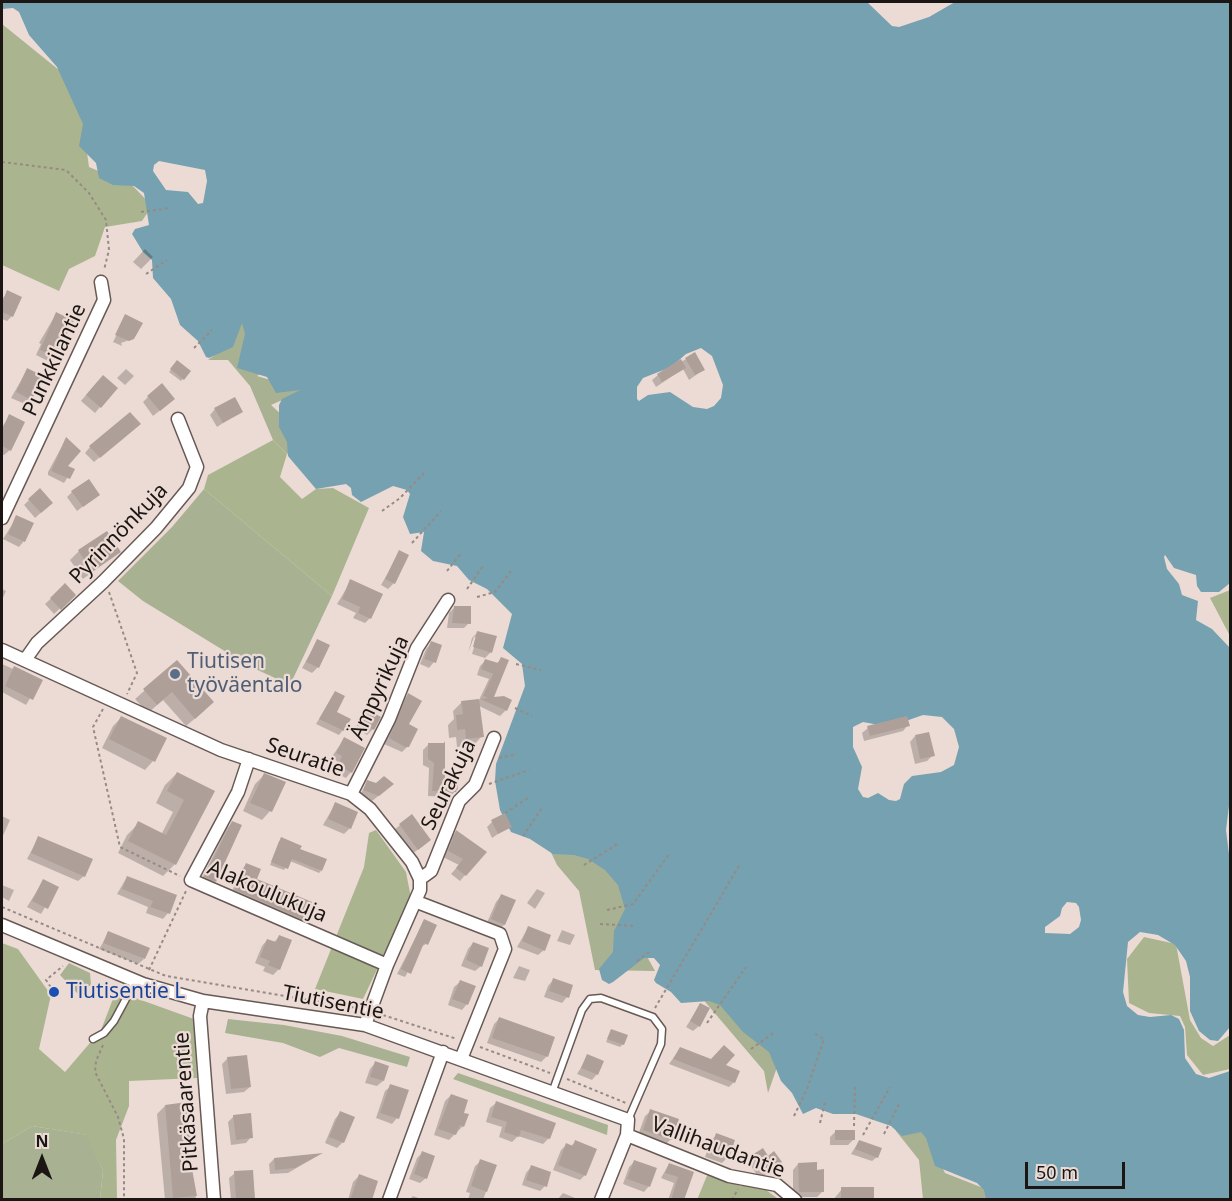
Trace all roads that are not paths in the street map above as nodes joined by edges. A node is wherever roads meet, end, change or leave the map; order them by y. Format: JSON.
{"nodes":[{"id":1,"x":101,"y":282,"type":"road end"},
{"id":2,"x":178,"y":419,"type":"dead end"},
{"id":3,"x":2,"y":518,"type":"edge"},
{"id":4,"x":448,"y":600,"type":"dead end"},
{"id":5,"x":2,"y":650,"type":"edge"},
{"id":6,"x":25,"y":660,"type":"junction"},
{"id":7,"x":494,"y":738,"type":"dead end"},
{"id":8,"x":249,"y":759,"type":"junction"},
{"id":9,"x":351,"y":794,"type":"junction"},
{"id":10,"x":420,"y":879,"type":"junction"},
{"id":11,"x":417,"y":902,"type":"junction"},
{"id":12,"x":2,"y":926,"type":"edge"},
{"id":13,"x":387,"y":964,"type":"junction"},
{"id":14,"x":135,"y":982,"type":"junction"},
{"id":15,"x":203,"y":1001,"type":"junction"},
{"id":16,"x":365,"y":1025,"type":"junction"},
{"id":17,"x":93,"y":1039,"type":"dead end"},
{"id":18,"x":443,"y":1052,"type":"junction"},
{"id":19,"x":461,"y":1059,"type":"junction"},
{"id":20,"x":553,"y":1090,"type":"junction"},
{"id":21,"x":628,"y":1119,"type":"junction"},
{"id":22,"x":625,"y":1141,"type":"junction"},
{"id":23,"x":214,"y":1200,"type":"edge"},
{"id":24,"x":389,"y":1200,"type":"edge"},
{"id":25,"x":601,"y":1200,"type":"edge"},
{"id":26,"x":795,"y":1200,"type":"edge"}],
"edges":[{"from":1,"to":3,"type":"street","name":"Punkkilantie"},
{"from":2,"to":6,"type":"street","name":"Pyrinnönkuja"},
{"from":4,"to":9,"type":"street","name":"Ämpyrikuja"},
{"from":5,"to":6,"type":"street","name":"Seuratie"},
{"from":6,"to":8,"type":"street","name":"Seuratie"},
{"from":7,"to":10,"type":"street","name":"Seurakuja"},
{"from":8,"to":9,"type":"street","name":"Seuratie"},
{"from":8,"to":13,"type":"street","name":"Alakoulukuja"},
{"from":9,"to":10,"type":"street","name":"Seuratie"},
{"from":10,"to":11,"type":"street"},
{"from":11,"to":13,"type":"street"},
{"from":11,"to":19,"type":"street"},
{"from":12,"to":14,"type":"street","name":"Tiutisentie"},
{"from":13,"to":16,"type":"street"},
{"from":14,"to":15,"type":"street","name":"Tiutisentie"},
{"from":14,"to":17,"type":"lane"},
{"from":15,"to":16,"type":"street","name":"Tiutisentie"},
{"from":15,"to":23,"type":"street","name":"Pitkäsaarentie"},
{"from":16,"to":18,"type":"street","name":"Tiutisentie"},
{"from":18,"to":19,"type":"street","name":"Tiutisentie"},
{"from":18,"to":24,"type":"street"},
{"from":19,"to":20,"type":"street","name":"Tiutisentie"},
{"from":20,"to":21,"type":"street","name":"Tiutisentie"},
{"from":20,"to":21,"type":"lane"},
{"from":21,"to":22,"type":"street"},
{"from":22,"to":25,"type":"street"},
{"from":22,"to":26,"type":"street","name":"Vallihaudantie"}]}
